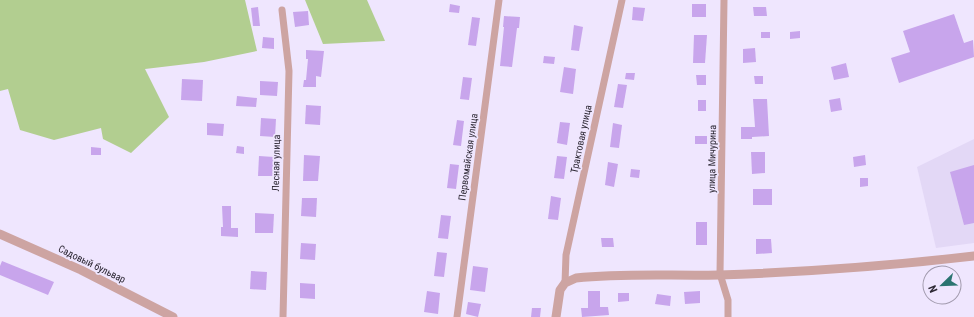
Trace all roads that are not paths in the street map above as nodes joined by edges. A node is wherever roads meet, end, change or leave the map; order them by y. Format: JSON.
{"nodes":[{"id":1,"x":500,"y":0,"type":"edge"},
{"id":2,"x":622,"y":0,"type":"edge"},
{"id":3,"x":724,"y":0,"type":"edge"},
{"id":4,"x":282,"y":10,"type":"dead end"},
{"id":5,"x":0,"y":234,"type":"edge"},
{"id":6,"x":974,"y":256,"type":"edge"},
{"id":7,"x":720,"y":274,"type":"junction"},
{"id":8,"x":565,"y":283,"type":"junction"},
{"id":9,"x":173,"y":317,"type":"edge"},
{"id":10,"x":283,"y":317,"type":"edge"},
{"id":11,"x":457,"y":317,"type":"edge"},
{"id":12,"x":556,"y":317,"type":"edge"},
{"id":13,"x":728,"y":317,"type":"edge"}],
"edges":[{"from":1,"to":11,"type":"street","name":"Первомайская улица"},
{"from":2,"to":8,"type":"street","name":"Трактовая улица"},
{"from":3,"to":7,"type":"street","name":"улица Мичурина"},
{"from":4,"to":10,"type":"street","name":"Лесная улица"},
{"from":5,"to":9,"type":"street","name":"Садовый бульвар"},
{"from":6,"to":7,"type":"street"},
{"from":7,"to":8,"type":"street"},
{"from":7,"to":13,"type":"street","name":"улица Мичурина"},
{"from":8,"to":12,"type":"street"}]}
